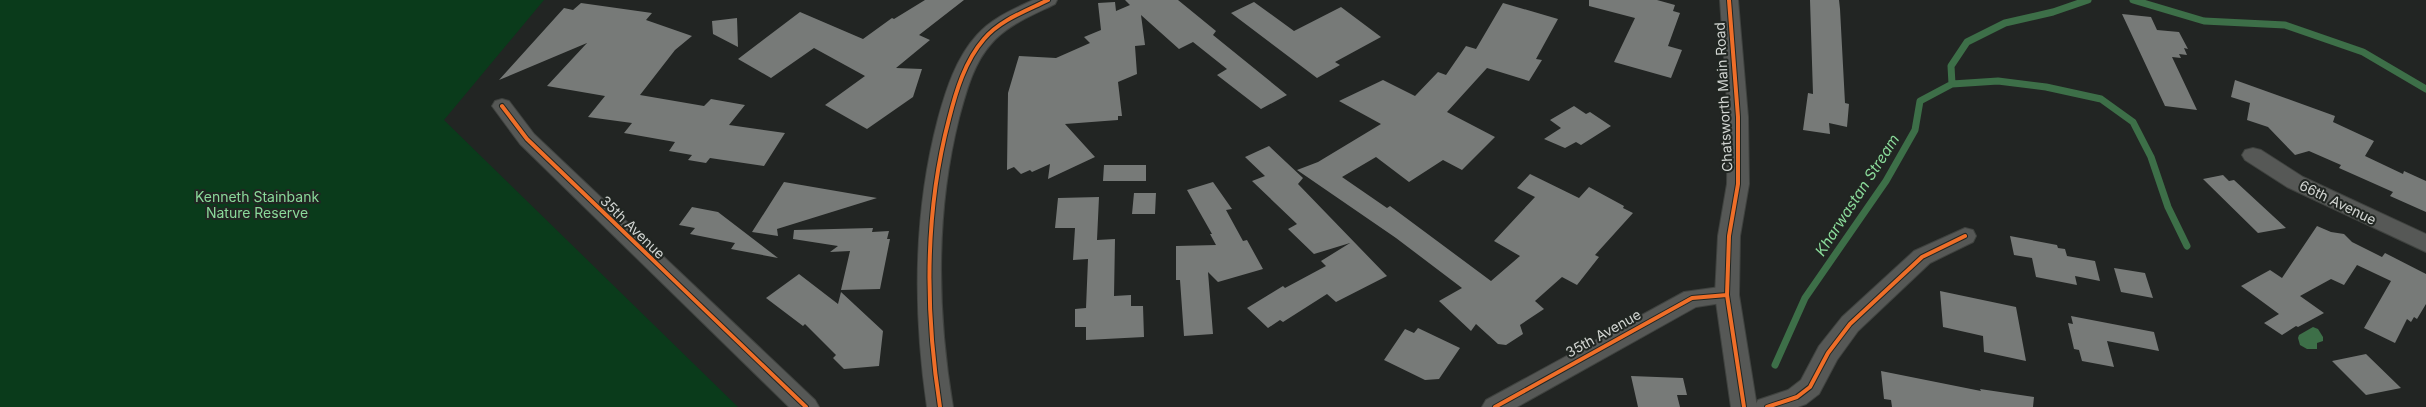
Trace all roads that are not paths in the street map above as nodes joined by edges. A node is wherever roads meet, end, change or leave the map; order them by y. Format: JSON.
{"nodes":[{"id":1,"x":1048,"y":0,"type":"edge"},
{"id":2,"x":1729,"y":0,"type":"edge"},
{"id":3,"x":502,"y":106,"type":"dead end"},
{"id":4,"x":2253,"y":154,"type":"dead end"},
{"id":5,"x":1965,"y":236,"type":"dead end"},
{"id":6,"x":2426,"y":244,"type":"edge"},
{"id":7,"x":1727,"y":295,"type":"junction"},
{"id":8,"x":806,"y":407,"type":"edge"},
{"id":9,"x":940,"y":407,"type":"edge"},
{"id":10,"x":1495,"y":407,"type":"edge"},
{"id":11,"x":1744,"y":407,"type":"edge"},
{"id":12,"x":1767,"y":407,"type":"edge"}],
"edges":[{"from":1,"to":9,"type":"street"},
{"from":2,"to":7,"type":"street","name":"Chatsworth Main Road"},
{"from":3,"to":8,"type":"street","name":"35th Avenue"},
{"from":4,"to":6,"type":"street","name":"66th Avenue"},
{"from":5,"to":12,"type":"street"},
{"from":7,"to":10,"type":"street","name":"35th Avenue"},
{"from":7,"to":11,"type":"street","name":"Chatsworth Main Road"}]}
